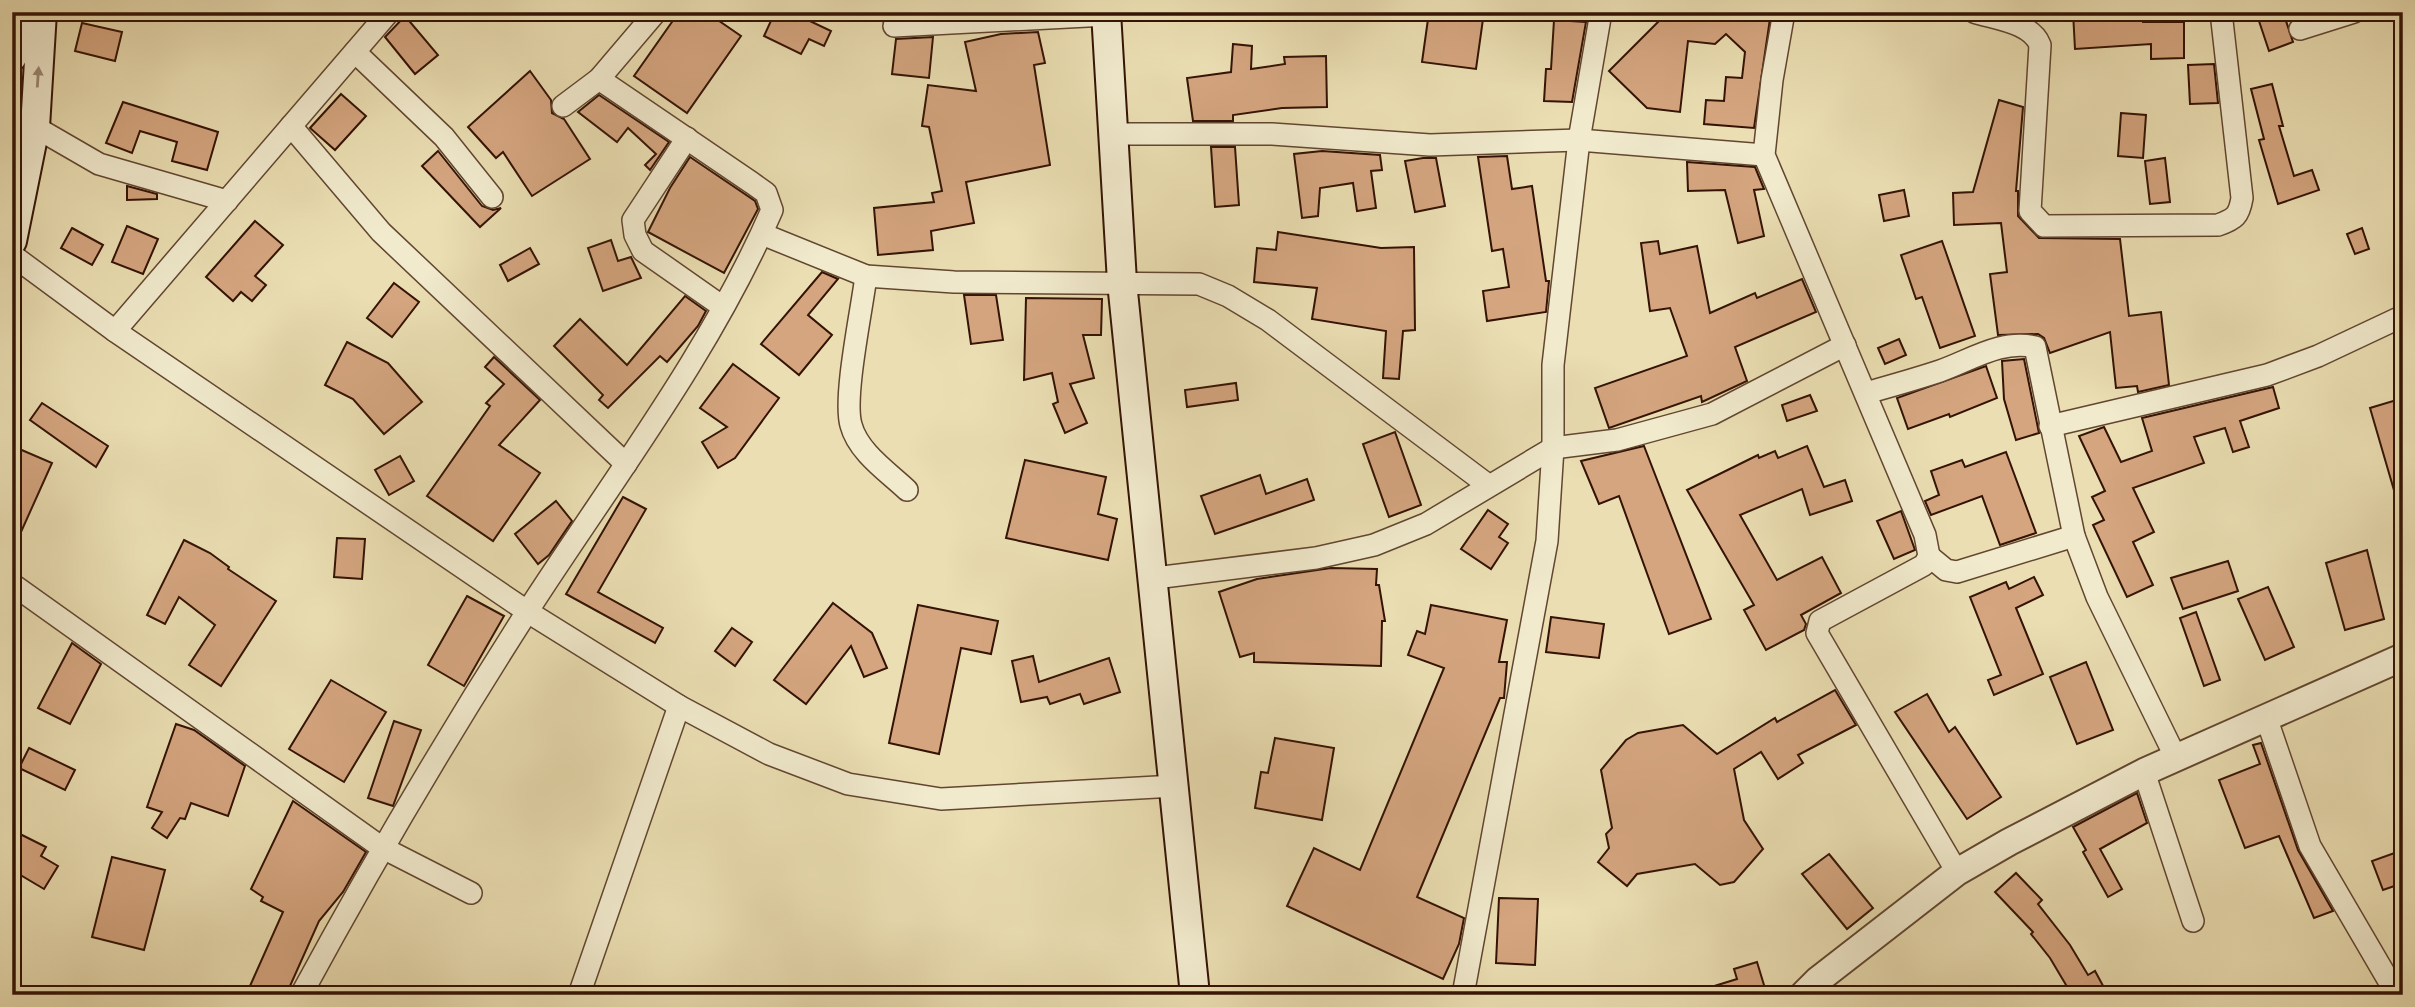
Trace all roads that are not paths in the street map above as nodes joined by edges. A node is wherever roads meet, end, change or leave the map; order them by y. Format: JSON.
{"nodes":[{"id":1,"x":42,"y":12,"type":"edge"},
{"id":2,"x":389,"y":12,"type":"edge"},
{"id":3,"x":656,"y":12,"type":"edge"},
{"id":4,"x":1601,"y":12,"type":"edge"},
{"id":5,"x":1784,"y":12,"type":"edge"},
{"id":6,"x":1974,"y":12,"type":"edge"},
{"id":7,"x":2221,"y":12,"type":"edge"},
{"id":8,"x":2354,"y":12,"type":"edge"},
{"id":9,"x":14,"y":13,"type":"edge"},
{"id":10,"x":1106,"y":14,"type":"edge"},
{"id":11,"x":894,"y":26,"type":"dead end"},
{"id":12,"x":2300,"y":29,"type":"dead end"},
{"id":13,"x":355,"y":52,"type":"junction"},
{"id":14,"x":12,"y":57,"type":"edge"},
{"id":15,"x":599,"y":79,"type":"junction"},
{"id":16,"x":563,"y":106,"type":"dead end"},
{"id":17,"x":291,"y":126,"type":"junction"},
{"id":18,"x":34,"y":127,"type":"junction"},
{"id":19,"x":1114,"y":134,"type":"junction"},
{"id":20,"x":687,"y":138,"type":"junction"},
{"id":21,"x":1579,"y":140,"type":"junction"},
{"id":22,"x":1764,"y":155,"type":"junction"},
{"id":23,"x":492,"y":197,"type":"dead end"},
{"id":24,"x":227,"y":201,"type":"junction"},
{"id":25,"x":762,"y":234,"type":"junction"},
{"id":26,"x":12,"y":241,"type":"edge"},
{"id":27,"x":12,"y":255,"type":"edge"},
{"id":28,"x":866,"y":276,"type":"junction"},
{"id":29,"x":1122,"y":282,"type":"junction"},
{"id":30,"x":723,"y":307,"type":"junction"},
{"id":31,"x":2403,"y":316,"type":"edge"},
{"id":32,"x":115,"y":331,"type":"junction"},
{"id":33,"x":1845,"y":345,"type":"junction"},
{"id":34,"x":1866,"y":393,"type":"junction"},
{"id":35,"x":2050,"y":426,"type":"junction"},
{"id":36,"x":1553,"y":448,"type":"junction"},
{"id":37,"x":626,"y":464,"type":"junction"},
{"id":38,"x":1488,"y":485,"type":"junction"},
{"id":39,"x":907,"y":490,"type":"dead end"},
{"id":40,"x":2074,"y":536,"type":"junction"},
{"id":41,"x":1929,"y":556,"type":"junction"},
{"id":42,"x":1155,"y":578,"type":"junction"},
{"id":43,"x":12,"y":584,"type":"edge"},
{"id":44,"x":528,"y":612,"type":"junction"},
{"id":45,"x":2403,"y":657,"type":"edge"},
{"id":46,"x":679,"y":706,"type":"junction"},
{"id":47,"x":2266,"y":717,"type":"junction"},
{"id":48,"x":2176,"y":758,"type":"junction"},
{"id":49,"x":2144,"y":772,"type":"junction"},
{"id":50,"x":1175,"y":786,"type":"junction"},
{"id":51,"x":381,"y":847,"type":"junction"},
{"id":52,"x":1957,"y":872,"type":"junction"},
{"id":53,"x":471,"y":893,"type":"dead end"},
{"id":54,"x":2193,"y":921,"type":"dead end"},
{"id":55,"x":301,"y":995,"type":"edge"},
{"id":56,"x":579,"y":995,"type":"edge"},
{"id":57,"x":1195,"y":995,"type":"edge"},
{"id":58,"x":1463,"y":995,"type":"edge"},
{"id":59,"x":1803,"y":995,"type":"edge"},
{"id":60,"x":2398,"y":995,"type":"edge"}],
"edges":[{"from":18,"to":1,"type":"main road","one_way":true},
{"from":2,"to":13,"type":"street"},
{"from":3,"to":15,"type":"street"},
{"from":4,"to":21,"type":"street"},
{"from":5,"to":22,"type":"street"},
{"from":6,"to":7,"type":"street"},
{"from":8,"to":12,"type":"street"},
{"from":9,"to":14,"type":"main road"},
{"from":10,"to":11,"type":"street"},
{"from":10,"to":19,"type":"main road"},
{"from":13,"to":17,"type":"street"},
{"from":13,"to":23,"type":"street"},
{"from":15,"to":16,"type":"street"},
{"from":15,"to":20,"type":"street"},
{"from":17,"to":24,"type":"street"},
{"from":17,"to":37,"type":"street"},
{"from":18,"to":24,"type":"street"},
{"from":18,"to":26,"type":"main road"},
{"from":19,"to":21,"type":"street"},
{"from":19,"to":29,"type":"main road"},
{"from":20,"to":25,"type":"street"},
{"from":20,"to":30,"type":"street"},
{"from":21,"to":22,"type":"street"},
{"from":21,"to":36,"type":"street"},
{"from":22,"to":33,"type":"street"},
{"from":24,"to":32,"type":"street"},
{"from":25,"to":28,"type":"street"},
{"from":25,"to":30,"type":"street"},
{"from":27,"to":32,"type":"street"},
{"from":28,"to":29,"type":"street"},
{"from":28,"to":39,"type":"street"},
{"from":29,"to":38,"type":"street"},
{"from":29,"to":42,"type":"main road"},
{"from":30,"to":37,"type":"street"},
{"from":31,"to":35,"type":"street"},
{"from":32,"to":44,"type":"street"},
{"from":33,"to":34,"type":"street"},
{"from":33,"to":36,"type":"street"},
{"from":34,"to":35,"type":"street"},
{"from":34,"to":41,"type":"street"},
{"from":35,"to":40,"type":"street"},
{"from":36,"to":38,"type":"street"},
{"from":36,"to":58,"type":"street"},
{"from":37,"to":44,"type":"street"},
{"from":38,"to":42,"type":"street"},
{"from":40,"to":41,"type":"street"},
{"from":40,"to":48,"type":"street"},
{"from":41,"to":52,"type":"street"},
{"from":42,"to":50,"type":"main road"},
{"from":43,"to":51,"type":"street"},
{"from":44,"to":46,"type":"street"},
{"from":44,"to":51,"type":"street"},
{"from":45,"to":47,"type":"street"},
{"from":46,"to":50,"type":"street"},
{"from":46,"to":56,"type":"street"},
{"from":47,"to":48,"type":"street"},
{"from":47,"to":60,"type":"street"},
{"from":48,"to":49,"type":"street"},
{"from":49,"to":52,"type":"street"},
{"from":49,"to":54,"type":"street"},
{"from":50,"to":57,"type":"main road"},
{"from":51,"to":53,"type":"street"},
{"from":51,"to":55,"type":"street"},
{"from":52,"to":59,"type":"street"}]}
